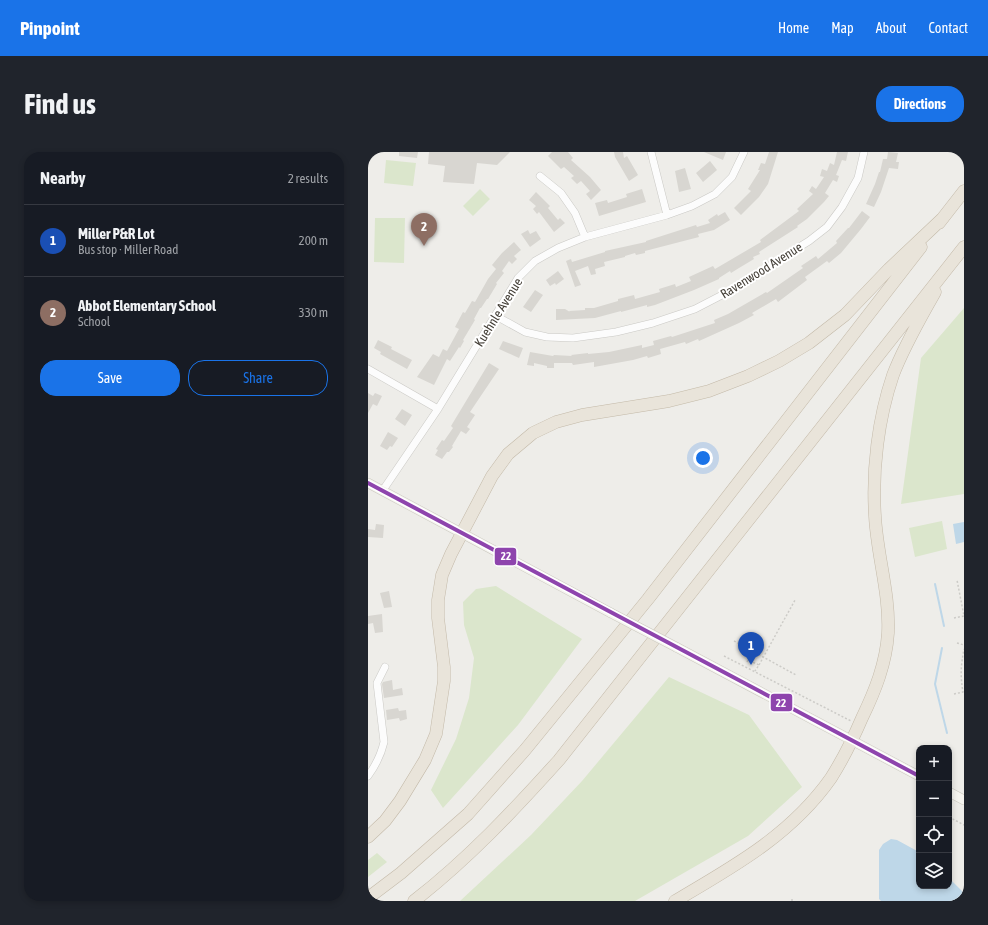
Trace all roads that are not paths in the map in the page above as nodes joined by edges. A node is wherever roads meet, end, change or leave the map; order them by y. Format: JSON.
{"nodes":[{"id":1,"x":651,"y":152,"type":"edge"},
{"id":2,"x":744,"y":152,"type":"edge"},
{"id":3,"x":864,"y":152,"type":"edge"},
{"id":4,"x":540,"y":176,"type":"dead end"},
{"id":5,"x":964,"y":191,"type":"edge"},
{"id":6,"x":667,"y":215,"type":"junction"},
{"id":7,"x":943,"y":218,"type":"junction"},
{"id":8,"x":585,"y":237,"type":"junction"},
{"id":9,"x":964,"y":247,"type":"edge"},
{"id":10,"x":953,"y":260,"type":"junction"},
{"id":11,"x":496,"y":316,"type":"junction"},
{"id":12,"x":368,"y":369,"type":"edge"},
{"id":13,"x":438,"y":409,"type":"junction"},
{"id":14,"x":368,"y":483,"type":"edge"},
{"id":15,"x":383,"y":490,"type":"junction"},
{"id":16,"x":462,"y":534,"type":"junction"},
{"id":17,"x":385,"y":667,"type":"dead end"},
{"id":18,"x":852,"y":740,"type":"junction"},
{"id":19,"x":916,"y":774,"type":"edge"},
{"id":20,"x":368,"y":776,"type":"edge"},
{"id":21,"x":952,"y":794,"type":"edge"},
{"id":22,"x":964,"y":800,"type":"edge"},
{"id":23,"x":368,"y":837,"type":"edge"},
{"id":24,"x":368,"y":898,"type":"edge"},
{"id":25,"x":414,"y":901,"type":"edge"},
{"id":26,"x":675,"y":901,"type":"edge"}],
"edges":[{"from":1,"to":6,"type":"street"},
{"from":2,"to":6,"type":"street","name":"Kuehnle Avenue"},
{"from":3,"to":11,"type":"street","name":"Ravenwood Avenue"},
{"from":4,"to":8,"type":"street"},
{"from":5,"to":7,"type":"highway"},
{"from":6,"to":8,"type":"street","name":"Kuehnle Avenue"},
{"from":7,"to":16,"type":"highway"},
{"from":7,"to":24,"type":"highway"},
{"from":8,"to":11,"type":"street","name":"Kuehnle Avenue"},
{"from":9,"to":10,"type":"highway"},
{"from":10,"to":18,"type":"highway"},
{"from":10,"to":25,"type":"highway"},
{"from":11,"to":13,"type":"street","name":"Kuehnle Avenue"},
{"from":12,"to":13,"type":"street"},
{"from":13,"to":15,"type":"street","name":"Kuehnle Avenue"},
{"from":14,"to":15,"type":"main road"},
{"from":15,"to":16,"type":"main road"},
{"from":16,"to":18,"type":"main road","bridge":true},
{"from":16,"to":23,"type":"highway"},
{"from":17,"to":20,"type":"street"},
{"from":18,"to":19,"type":"main road"},
{"from":18,"to":26,"type":"highway"},
{"from":21,"to":22,"type":"main road"}]}
